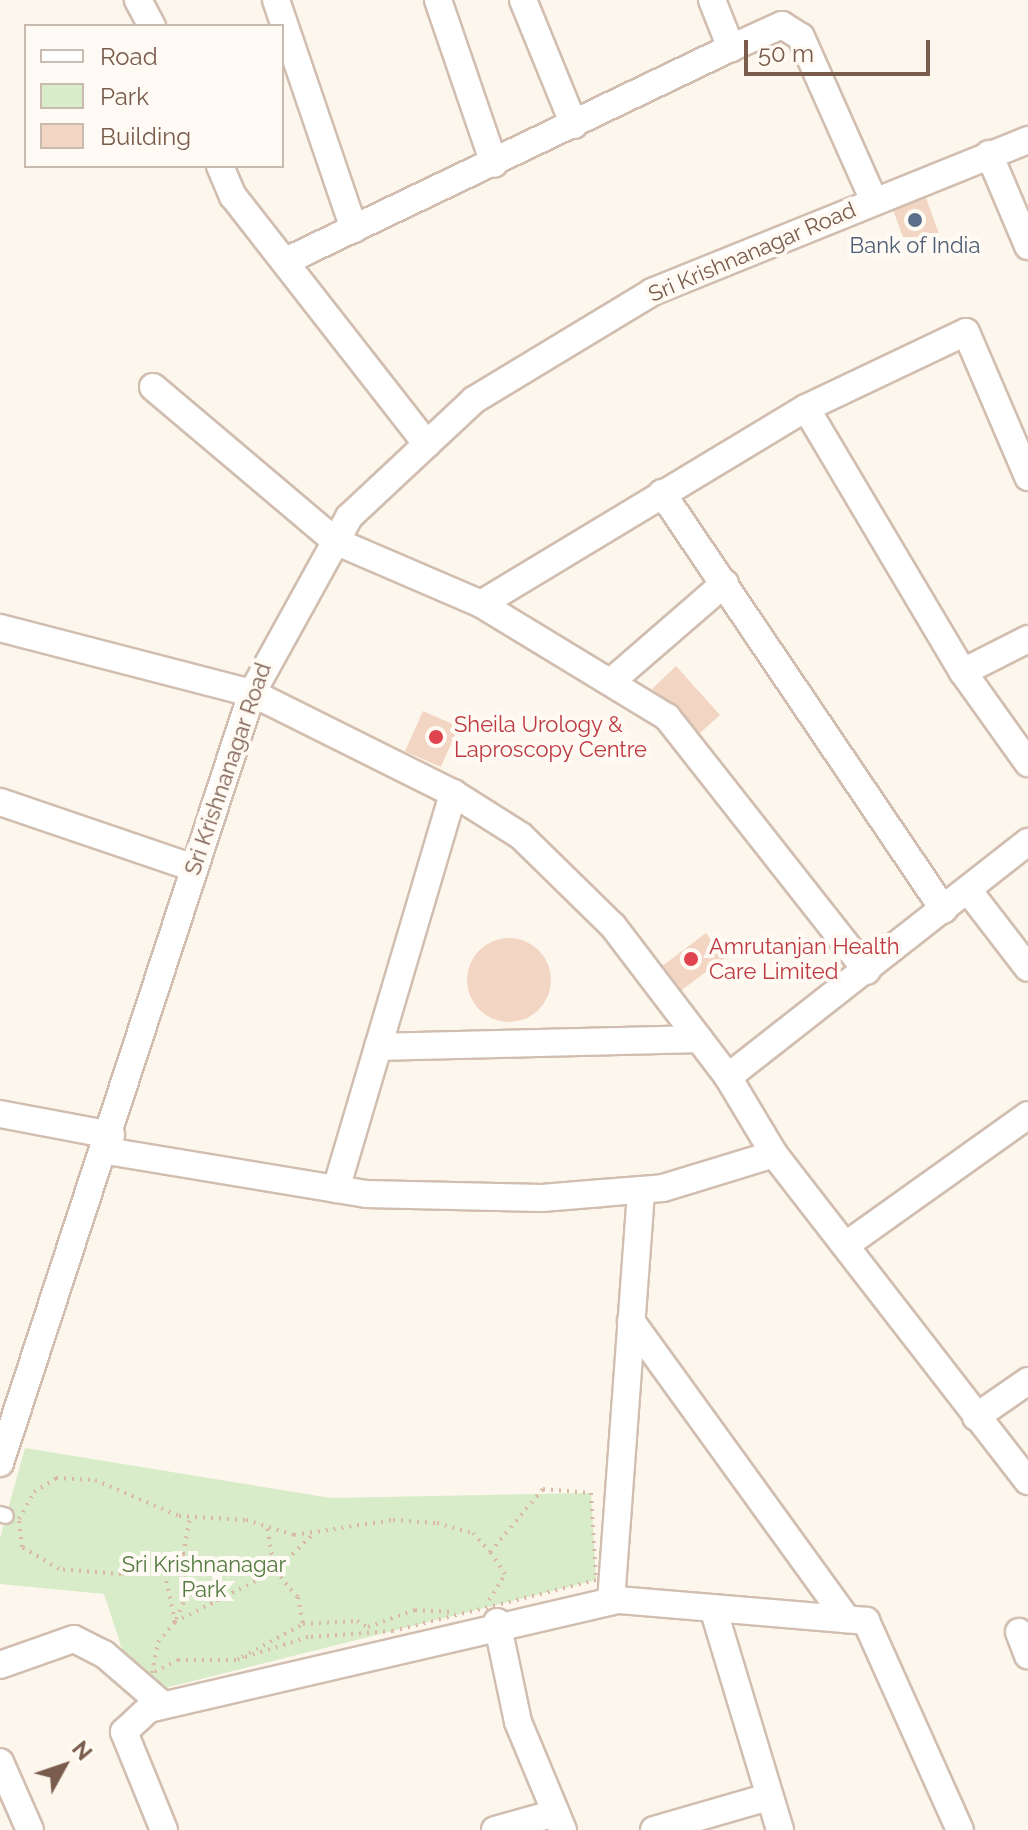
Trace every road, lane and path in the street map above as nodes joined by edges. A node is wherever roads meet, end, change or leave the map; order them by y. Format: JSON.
{"nodes":[{"id":1,"x":138,"y":0,"type":"edge"},
{"id":2,"x":276,"y":0,"type":"edge"},
{"id":3,"x":438,"y":0,"type":"edge"},
{"id":4,"x":523,"y":0,"type":"edge"},
{"id":5,"x":712,"y":0,"type":"edge"},
{"id":6,"x":151,"y":24,"type":"edge"},
{"id":7,"x":731,"y":48,"type":"junction"},
{"id":8,"x":574,"y":125,"type":"junction"},
{"id":9,"x":1028,"y":140,"type":"edge"},
{"id":10,"x":989,"y":154,"type":"junction"},
{"id":11,"x":494,"y":164,"type":"junction"},
{"id":12,"x":221,"y":168,"type":"edge"},
{"id":13,"x":874,"y":201,"type":"junction"},
{"id":14,"x":354,"y":229,"type":"junction"},
{"id":15,"x":1028,"y":246,"type":"edge"},
{"id":16,"x":286,"y":261,"type":"junction"},
{"id":17,"x":153,"y":387,"type":"dead end"},
{"id":18,"x":806,"y":408,"type":"junction"},
{"id":19,"x":427,"y":444,"type":"junction"},
{"id":20,"x":1028,"y":477,"type":"edge"},
{"id":21,"x":662,"y":493,"type":"junction"},
{"id":22,"x":335,"y":541,"type":"junction"},
{"id":23,"x":725,"y":583,"type":"junction"},
{"id":24,"x":481,"y":604,"type":"junction"},
{"id":25,"x":0,"y":628,"type":"edge"},
{"id":26,"x":1028,"y":639,"type":"edge"},
{"id":27,"x":963,"y":672,"type":"junction"},
{"id":28,"x":613,"y":680,"type":"junction"},
{"id":29,"x":252,"y":693,"type":"junction"},
{"id":30,"x":1028,"y":763,"type":"edge"},
{"id":31,"x":453,"y":793,"type":"junction"},
{"id":32,"x":0,"y":802,"type":"edge"},
{"id":33,"x":1028,"y":842,"type":"edge"},
{"id":34,"x":194,"y":868,"type":"junction"},
{"id":35,"x":968,"y":890,"type":"junction"},
{"id":36,"x":944,"y":910,"type":"junction"},
{"id":37,"x":1028,"y":968,"type":"edge"},
{"id":38,"x":867,"y":971,"type":"junction"},
{"id":39,"x":699,"y":1039,"type":"junction"},
{"id":40,"x":378,"y":1047,"type":"junction"},
{"id":41,"x":728,"y":1077,"type":"junction"},
{"id":42,"x":0,"y":1114,"type":"edge"},
{"id":43,"x":1028,"y":1115,"type":"edge"},
{"id":44,"x":109,"y":1143,"type":"junction"},
{"id":45,"x":774,"y":1154,"type":"junction"},
{"id":46,"x":336,"y":1189,"type":"junction"},
{"id":47,"x":641,"y":1190,"type":"junction"},
{"id":48,"x":846,"y":1245,"type":"junction"},
{"id":49,"x":631,"y":1321,"type":"junction"},
{"id":50,"x":1028,"y":1381,"type":"edge"},
{"id":51,"x":976,"y":1417,"type":"junction"},
{"id":52,"x":0,"y":1463,"type":"edge"},
{"id":53,"x":1028,"y":1481,"type":"edge"},
{"id":54,"x":190,"y":1519,"type":"junction"},
{"id":55,"x":267,"y":1529,"type":"junction"},
{"id":56,"x":311,"y":1536,"type":"junction"},
{"id":57,"x":490,"y":1552,"type":"junction"},
{"id":58,"x":183,"y":1554,"type":"junction"},
{"id":59,"x":163,"y":1565,"type":"junction"},
{"id":60,"x":275,"y":1571,"type":"junction"},
{"id":61,"x":191,"y":1587,"type":"junction"},
{"id":62,"x":611,"y":1601,"type":"junction"},
{"id":63,"x":221,"y":1602,"type":"junction"},
{"id":64,"x":713,"y":1608,"type":"junction"},
{"id":65,"x":847,"y":1619,"type":"junction"},
{"id":66,"x":175,"y":1622,"type":"junction"},
{"id":67,"x":497,"y":1622,"type":"junction"},
{"id":68,"x":303,"y":1624,"type":"junction"},
{"id":69,"x":368,"y":1627,"type":"junction"},
{"id":70,"x":236,"y":1660,"type":"junction"},
{"id":71,"x":0,"y":1665,"type":"edge"},
{"id":72,"x":163,"y":1705,"type":"junction"},
{"id":73,"x":0,"y":1762,"type":"edge"},
{"id":74,"x":768,"y":1797,"type":"junction"},
{"id":75,"x":560,"y":1821,"type":"edge"},
{"id":76,"x":30,"y":1830,"type":"edge"},
{"id":77,"x":164,"y":1830,"type":"edge"},
{"id":78,"x":495,"y":1830,"type":"edge"},
{"id":79,"x":654,"y":1830,"type":"edge"},
{"id":80,"x":780,"y":1830,"type":"edge"},
{"id":81,"x":960,"y":1830,"type":"edge"}],
"edges":[{"from":1,"to":6,"type":"street"},
{"from":2,"to":14,"type":"street"},
{"from":3,"to":11,"type":"street"},
{"from":4,"to":8,"type":"street"},
{"from":5,"to":7,"type":"street"},
{"from":7,"to":8,"type":"street"},
{"from":7,"to":13,"type":"street"},
{"from":8,"to":11,"type":"street"},
{"from":9,"to":10,"type":"street","name":"Sri Krishnanagar Road"},
{"from":10,"to":13,"type":"street","name":"Sri Krishnanagar Road"},
{"from":10,"to":15,"type":"street"},
{"from":11,"to":14,"type":"street"},
{"from":12,"to":16,"type":"street"},
{"from":13,"to":19,"type":"street","name":"Sri Krishnanagar Road"},
{"from":14,"to":16,"type":"street"},
{"from":16,"to":19,"type":"street"},
{"from":17,"to":22,"type":"street"},
{"from":18,"to":20,"type":"street"},
{"from":18,"to":21,"type":"street"},
{"from":18,"to":27,"type":"street"},
{"from":19,"to":22,"type":"street","name":"Sri Krishnanagar Road"},
{"from":21,"to":23,"type":"street"},
{"from":21,"to":24,"type":"street"},
{"from":22,"to":24,"type":"street"},
{"from":22,"to":29,"type":"street","name":"Sri Krishnanagar Road"},
{"from":23,"to":28,"type":"street"},
{"from":23,"to":36,"type":"street"},
{"from":24,"to":28,"type":"street"},
{"from":25,"to":29,"type":"street"},
{"from":26,"to":27,"type":"street"},
{"from":27,"to":30,"type":"street"},
{"from":28,"to":38,"type":"street"},
{"from":29,"to":31,"type":"street"},
{"from":29,"to":34,"type":"street","name":"Sri Krishnanagar Road"},
{"from":31,"to":39,"type":"street"},
{"from":31,"to":40,"type":"street"},
{"from":32,"to":34,"type":"street"},
{"from":33,"to":35,"type":"street"},
{"from":34,"to":44,"type":"street","name":"Sri Krishnanagar Road"},
{"from":35,"to":36,"type":"street"},
{"from":35,"to":37,"type":"street"},
{"from":36,"to":38,"type":"street"},
{"from":38,"to":41,"type":"street"},
{"from":39,"to":40,"type":"street"},
{"from":39,"to":41,"type":"street"},
{"from":40,"to":46,"type":"street"},
{"from":41,"to":45,"type":"street"},
{"from":42,"to":44,"type":"street"},
{"from":43,"to":48,"type":"street"},
{"from":44,"to":46,"type":"street"},
{"from":44,"to":52,"type":"street","name":"Sri Krishnanagar Road"},
{"from":45,"to":47,"type":"street"},
{"from":45,"to":48,"type":"street"},
{"from":46,"to":47,"type":"street"},
{"from":47,"to":49,"type":"street"},
{"from":48,"to":51,"type":"street"},
{"from":49,"to":62,"type":"street"},
{"from":49,"to":65,"type":"street"},
{"from":50,"to":51,"type":"street"},
{"from":51,"to":53,"type":"street"},
{"from":54,"to":55,"type":"path"},
{"from":54,"to":58,"type":"path"},
{"from":54,"to":59,"type":"path"},
{"from":55,"to":56,"type":"path"},
{"from":55,"to":60,"type":"path"},
{"from":56,"to":57,"type":"path"},
{"from":56,"to":60,"type":"path"},
{"from":57,"to":69,"type":"path"},
{"from":57,"to":69,"type":"path"},
{"from":58,"to":59,"type":"path"},
{"from":58,"to":61,"type":"path"},
{"from":59,"to":61,"type":"path"},
{"from":59,"to":66,"type":"path"},
{"from":60,"to":63,"type":"path"},
{"from":60,"to":68,"type":"path"},
{"from":61,"to":63,"type":"path"},
{"from":61,"to":66,"type":"path"},
{"from":62,"to":64,"type":"street"},
{"from":62,"to":67,"type":"street"},
{"from":63,"to":66,"type":"path"},
{"from":64,"to":65,"type":"street"},
{"from":64,"to":74,"type":"street"},
{"from":65,"to":81,"type":"street"},
{"from":66,"to":70,"type":"path"},
{"from":67,"to":72,"type":"street"},
{"from":67,"to":75,"type":"street"},
{"from":68,"to":69,"type":"path"},
{"from":68,"to":70,"type":"path"},
{"from":69,"to":70,"type":"path"},
{"from":71,"to":72,"type":"street"},
{"from":72,"to":77,"type":"street"},
{"from":73,"to":76,"type":"street"},
{"from":74,"to":79,"type":"street"},
{"from":74,"to":80,"type":"street"},
{"from":75,"to":78,"type":"street"}]}
